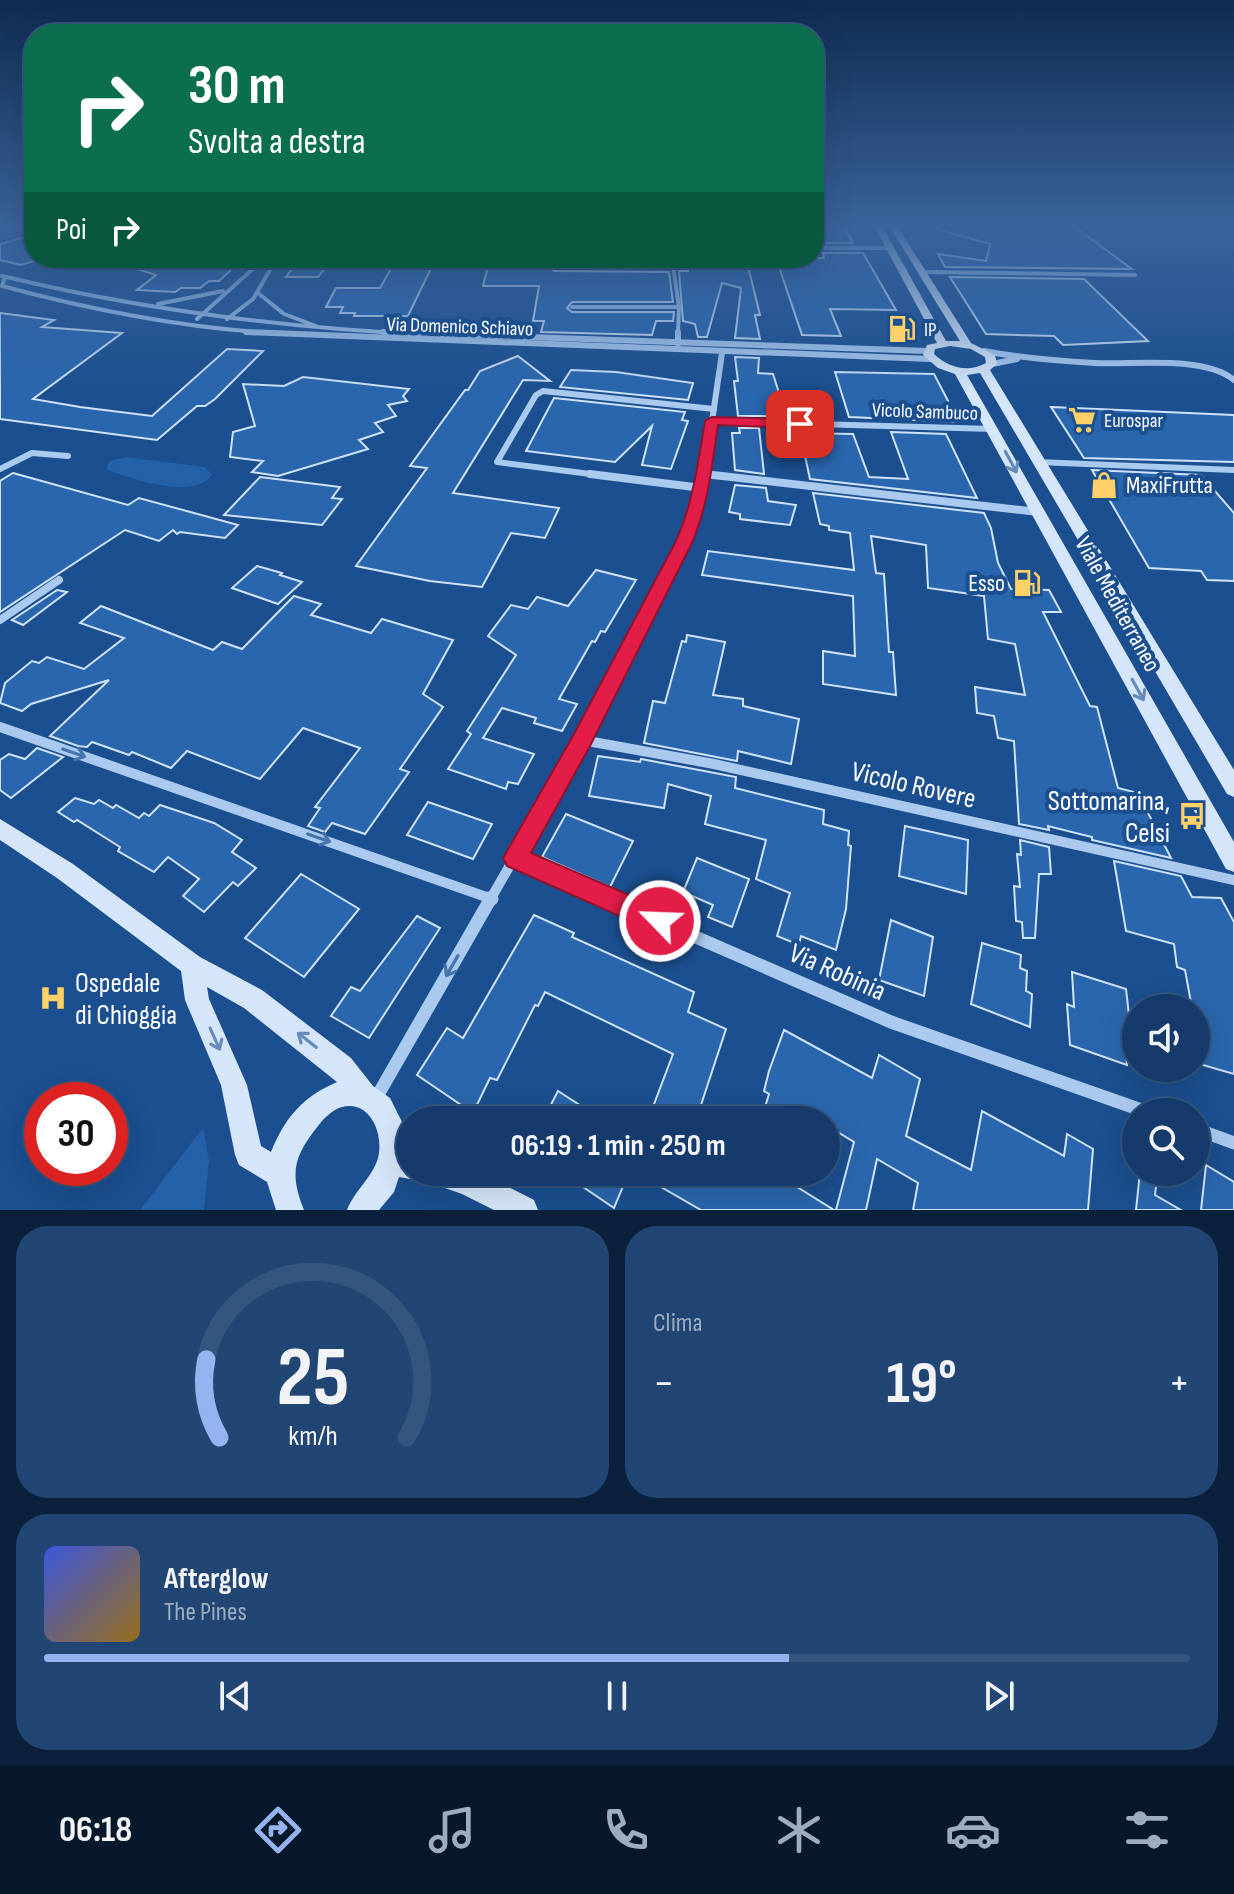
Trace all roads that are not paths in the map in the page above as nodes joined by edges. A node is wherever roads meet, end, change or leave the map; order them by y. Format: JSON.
{"nodes":[{"id":1,"x":3,"y":280,"type":"edge"},
{"id":2,"x":24,"y":280,"type":"edge"},
{"id":3,"x":241,"y":280,"type":"edge"},
{"id":4,"x":263,"y":280,"type":"edge"},
{"id":5,"x":675,"y":280,"type":"edge"},
{"id":6,"x":908,"y":280,"type":"edge"},
{"id":7,"x":926,"y":280,"type":"edge"},
{"id":8,"x":227,"y":290,"type":"junction"},
{"id":9,"x":258,"y":293,"type":"junction"},
{"id":10,"x":145,"y":306,"type":"junction"},
{"id":11,"x":572,"y":307,"type":"dead end"},
{"id":12,"x":679,"y":307,"type":"junction"},
{"id":13,"x":200,"y":316,"type":"junction"},
{"id":14,"x":226,"y":319,"type":"junction"},
{"id":15,"x":190,"y":325,"type":"junction"},
{"id":16,"x":208,"y":328,"type":"junction"},
{"id":17,"x":331,"y":331,"type":"junction"},
{"id":18,"x":942,"y":343,"type":"junction"},
{"id":19,"x":678,"y":344,"type":"junction"},
{"id":20,"x":967,"y":344,"type":"junction"},
{"id":21,"x":984,"y":351,"type":"junction"},
{"id":22,"x":722,"y":353,"type":"junction"},
{"id":23,"x":930,"y":355,"type":"junction"},
{"id":24,"x":1022,"y":358,"type":"junction"},
{"id":25,"x":988,"y":367,"type":"junction"},
{"id":26,"x":959,"y":371,"type":"junction"},
{"id":27,"x":1234,"y":380,"type":"edge"},
{"id":28,"x":714,"y":409,"type":"junction"},
{"id":29,"x":712,"y":421,"type":"junction"},
{"id":30,"x":993,"y":429,"type":"junction"},
{"id":31,"x":68,"y":456,"type":"dead end"},
{"id":32,"x":1036,"y":462,"type":"junction"},
{"id":33,"x":0,"y":469,"type":"edge"},
{"id":34,"x":1234,"y":470,"type":"edge"},
{"id":35,"x":704,"y":474,"type":"junction"},
{"id":36,"x":702,"y":488,"type":"junction"},
{"id":37,"x":1038,"y":512,"type":"junction"},
{"id":38,"x":59,"y":580,"type":"dead end"},
{"id":39,"x":0,"y":620,"type":"edge"},
{"id":40,"x":0,"y":727,"type":"edge"},
{"id":41,"x":582,"y":740,"type":"junction"},
{"id":42,"x":1234,"y":788,"type":"edge"},
{"id":43,"x":0,"y":828,"type":"edge"},
{"id":44,"x":515,"y":858,"type":"junction"},
{"id":45,"x":1234,"y":862,"type":"edge"},
{"id":46,"x":1234,"y":880,"type":"edge"},
{"id":47,"x":492,"y":899,"type":"junction"},
{"id":48,"x":192,"y":965,"type":"junction"},
{"id":49,"x":369,"y":1097,"type":"junction"},
{"id":50,"x":1122,"y":1103,"type":"edge"},
{"id":51,"x":1210,"y":1134,"type":"edge"},
{"id":52,"x":1234,"y":1143,"type":"edge"},
{"id":53,"x":396,"y":1152,"type":"edge"},
{"id":54,"x":396,"y":1169,"type":"edge"},
{"id":55,"x":279,"y":1173,"type":"junction"},
{"id":56,"x":477,"y":1186,"type":"edge"},
{"id":57,"x":290,"y":1210,"type":"edge"},
{"id":58,"x":361,"y":1210,"type":"edge"},
{"id":59,"x":524,"y":1210,"type":"edge"}],
"edges":[{"from":1,"to":15,"type":"street","name":"Via Domenico Schiavo"},
{"from":2,"to":10,"type":"street","name":"Via Domenico Schiavo"},
{"from":3,"to":8,"type":"street"},
{"from":4,"to":9,"type":"street"},
{"from":5,"to":12,"type":"street"},
{"from":6,"to":18,"type":"street"},
{"from":7,"to":20,"type":"street"},
{"from":8,"to":10,"type":"street"},
{"from":8,"to":13,"type":"street"},
{"from":9,"to":14,"type":"street"},
{"from":9,"to":17,"type":"street"},
{"from":10,"to":13,"type":"street","name":"Via Domenico Schiavo"},
{"from":11,"to":12,"type":"street"},
{"from":12,"to":19,"type":"street"},
{"from":13,"to":14,"type":"street","name":"Via Domenico Schiavo"},
{"from":13,"to":15,"type":"street"},
{"from":14,"to":16,"type":"street"},
{"from":14,"to":17,"type":"street","name":"Via Domenico Schiavo"},
{"from":15,"to":16,"type":"street","name":"Via Domenico Schiavo"},
{"from":16,"to":22,"type":"street","name":"Via Domenico Schiavo"},
{"from":17,"to":19,"type":"street","name":"Via Domenico Schiavo"},
{"from":18,"to":20,"type":"street"},
{"from":18,"to":23,"type":"street"},
{"from":19,"to":23,"type":"street","name":"Via Domenico Schiavo"},
{"from":20,"to":21,"type":"street"},
{"from":21,"to":24,"type":"street"},
{"from":21,"to":25,"type":"street","name":"Viale Mediterraneo"},
{"from":22,"to":23,"type":"street","name":"Via Domenico Schiavo"},
{"from":22,"to":28,"type":"street"},
{"from":23,"to":26,"type":"street"},
{"from":24,"to":25,"type":"street"},
{"from":24,"to":27,"type":"street"},
{"from":25,"to":26,"type":"street"},
{"from":25,"to":32,"type":"street","name":"Viale Mediterraneo"},
{"from":26,"to":30,"type":"street","name":"Viale Mediterraneo"},
{"from":28,"to":29,"type":"street"},
{"from":28,"to":36,"type":"street"},
{"from":29,"to":30,"type":"street","name":"Vicolo Sambuco"},
{"from":29,"to":35,"type":"street"},
{"from":30,"to":37,"type":"street","name":"Viale Mediterraneo","one_way":true},
{"from":31,"to":33,"type":"street"},
{"from":32,"to":34,"type":"street"},
{"from":32,"to":42,"type":"street","name":"Viale Mediterraneo"},
{"from":35,"to":36,"type":"street"},
{"from":35,"to":37,"type":"street"},
{"from":36,"to":41,"type":"street"},
{"from":37,"to":45,"type":"street","name":"Viale Mediterraneo","one_way":true},
{"from":38,"to":39,"type":"street"},
{"from":40,"to":47,"type":"street","one_way":true},
{"from":41,"to":44,"type":"street"},
{"from":41,"to":46,"type":"street","name":"Vicolo Rovere"},
{"from":43,"to":48,"type":"street"},
{"from":44,"to":47,"type":"street"},
{"from":44,"to":50,"type":"street","name":"Via Robinia"},
{"from":47,"to":49,"type":"street","one_way":true},
{"from":49,"to":48,"type":"street","one_way":true},
{"from":48,"to":55,"type":"street","one_way":true},
{"from":49,"to":53,"type":"street"},
{"from":49,"to":55,"type":"street"},
{"from":51,"to":52,"type":"street"},
{"from":54,"to":58,"type":"street"},
{"from":55,"to":57,"type":"street"},
{"from":56,"to":59,"type":"street"}]}
